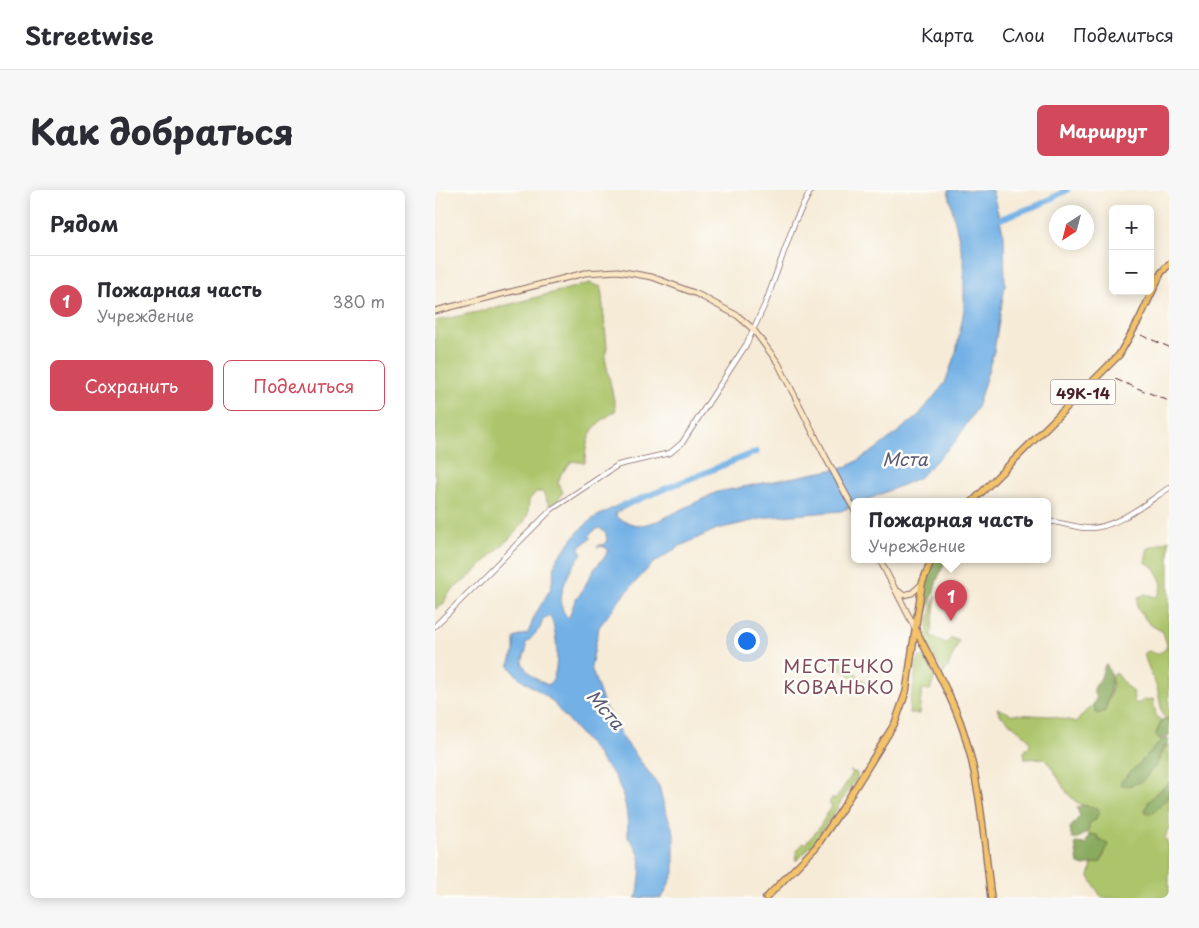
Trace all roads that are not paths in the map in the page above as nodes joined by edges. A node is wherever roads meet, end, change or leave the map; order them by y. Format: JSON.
{"nodes":[{"id":1,"x":811,"y":190,"type":"edge"},
{"id":2,"x":1169,"y":264,"type":"edge"},
{"id":3,"x":435,"y":311,"type":"edge"},
{"id":4,"x":753,"y":329,"type":"junction"},
{"id":5,"x":1169,"y":488,"type":"edge"},
{"id":6,"x":976,"y":498,"type":"edge"},
{"id":7,"x":851,"y":504,"type":"edge"},
{"id":8,"x":1051,"y":522,"type":"edge"},
{"id":9,"x":882,"y":563,"type":"edge"},
{"id":10,"x":930,"y":563,"type":"edge"},
{"id":11,"x":922,"y":584,"type":"junction"},
{"id":12,"x":895,"y":590,"type":"junction"},
{"id":13,"x":435,"y":626,"type":"edge"},
{"id":14,"x":915,"y":628,"type":"junction"},
{"id":15,"x":766,"y":898,"type":"edge"},
{"id":16,"x":991,"y":898,"type":"edge"}],
"edges":[{"from":1,"to":4,"type":"street"},
{"from":2,"to":6,"type":"main road","number":"49К-14"},
{"from":3,"to":4,"type":"main road"},
{"from":4,"to":7,"type":"main road"},
{"from":4,"to":13,"type":"street"},
{"from":5,"to":8,"type":"street"},
{"from":9,"to":12,"type":"main road"},
{"from":10,"to":11,"type":"main road"},
{"from":11,"to":12,"type":"main road"},
{"from":11,"to":14,"type":"main road"},
{"from":12,"to":14,"type":"main road"},
{"from":14,"to":15,"type":"main road"},
{"from":14,"to":16,"type":"main road"}]}
